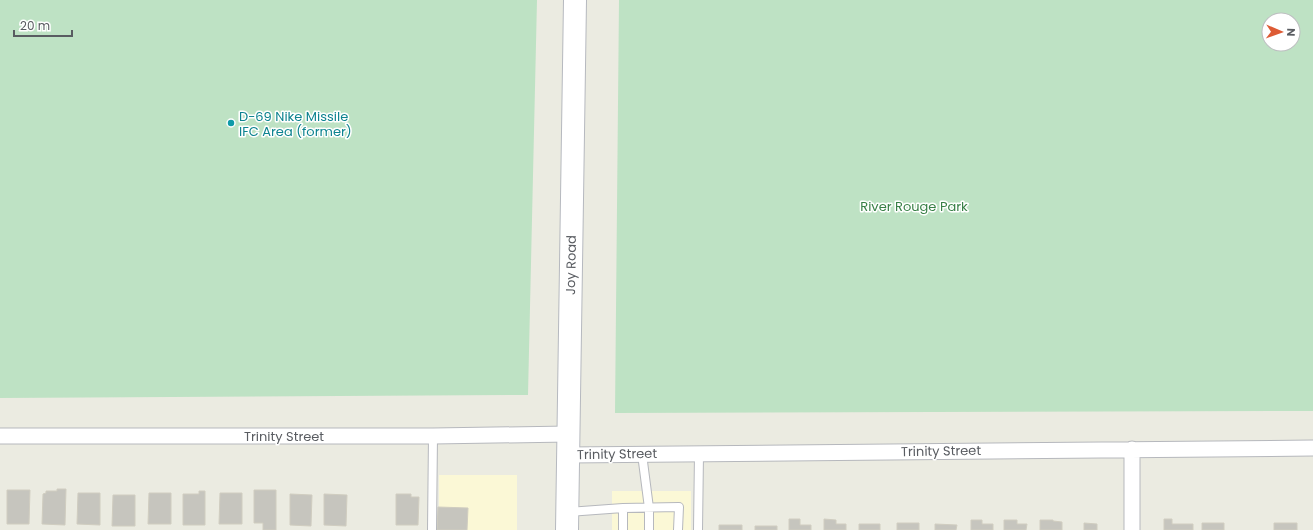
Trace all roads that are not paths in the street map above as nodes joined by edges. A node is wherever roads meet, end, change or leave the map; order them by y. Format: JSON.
{"nodes":[{"id":1,"x":574,"y":0,"type":"edge"},
{"id":2,"x":0,"y":436,"type":"edge"},
{"id":3,"x":433,"y":436,"type":"junction"},
{"id":4,"x":569,"y":444,"type":"junction"},
{"id":5,"x":1313,"y":448,"type":"edge"},
{"id":6,"x":1132,"y":449,"type":"junction"},
{"id":7,"x":642,"y":454,"type":"junction"},
{"id":8,"x":699,"y":454,"type":"junction"},
{"id":9,"x":623,"y":508,"type":"junction"},
{"id":10,"x":649,"y":508,"type":"junction"},
{"id":11,"x":567,"y":521,"type":"edge"},
{"id":12,"x":432,"y":530,"type":"edge"},
{"id":13,"x":623,"y":530,"type":"edge"},
{"id":14,"x":649,"y":530,"type":"edge"},
{"id":15,"x":678,"y":530,"type":"edge"},
{"id":16,"x":698,"y":530,"type":"edge"},
{"id":17,"x":1132,"y":530,"type":"edge"}],
"edges":[{"from":1,"to":4,"type":"main road","name":"Joy Road"},
{"from":2,"to":3,"type":"street","name":"Trinity Street"},
{"from":3,"to":4,"type":"street","name":"Trinity Street"},
{"from":3,"to":12,"type":"lane"},
{"from":4,"to":7,"type":"street","name":"Trinity Street"},
{"from":4,"to":11,"type":"main road","name":"Joy Road"},
{"from":5,"to":6,"type":"street","name":"Trinity Street"},
{"from":6,"to":8,"type":"street","name":"Trinity Street"},
{"from":6,"to":17,"type":"street"},
{"from":7,"to":8,"type":"street","name":"Trinity Street"},
{"from":7,"to":10,"type":"lane"},
{"from":8,"to":16,"type":"lane"},
{"from":9,"to":10,"type":"lane"},
{"from":9,"to":11,"type":"lane"},
{"from":9,"to":13,"type":"lane"},
{"from":10,"to":14,"type":"lane"},
{"from":10,"to":15,"type":"lane"}]}
